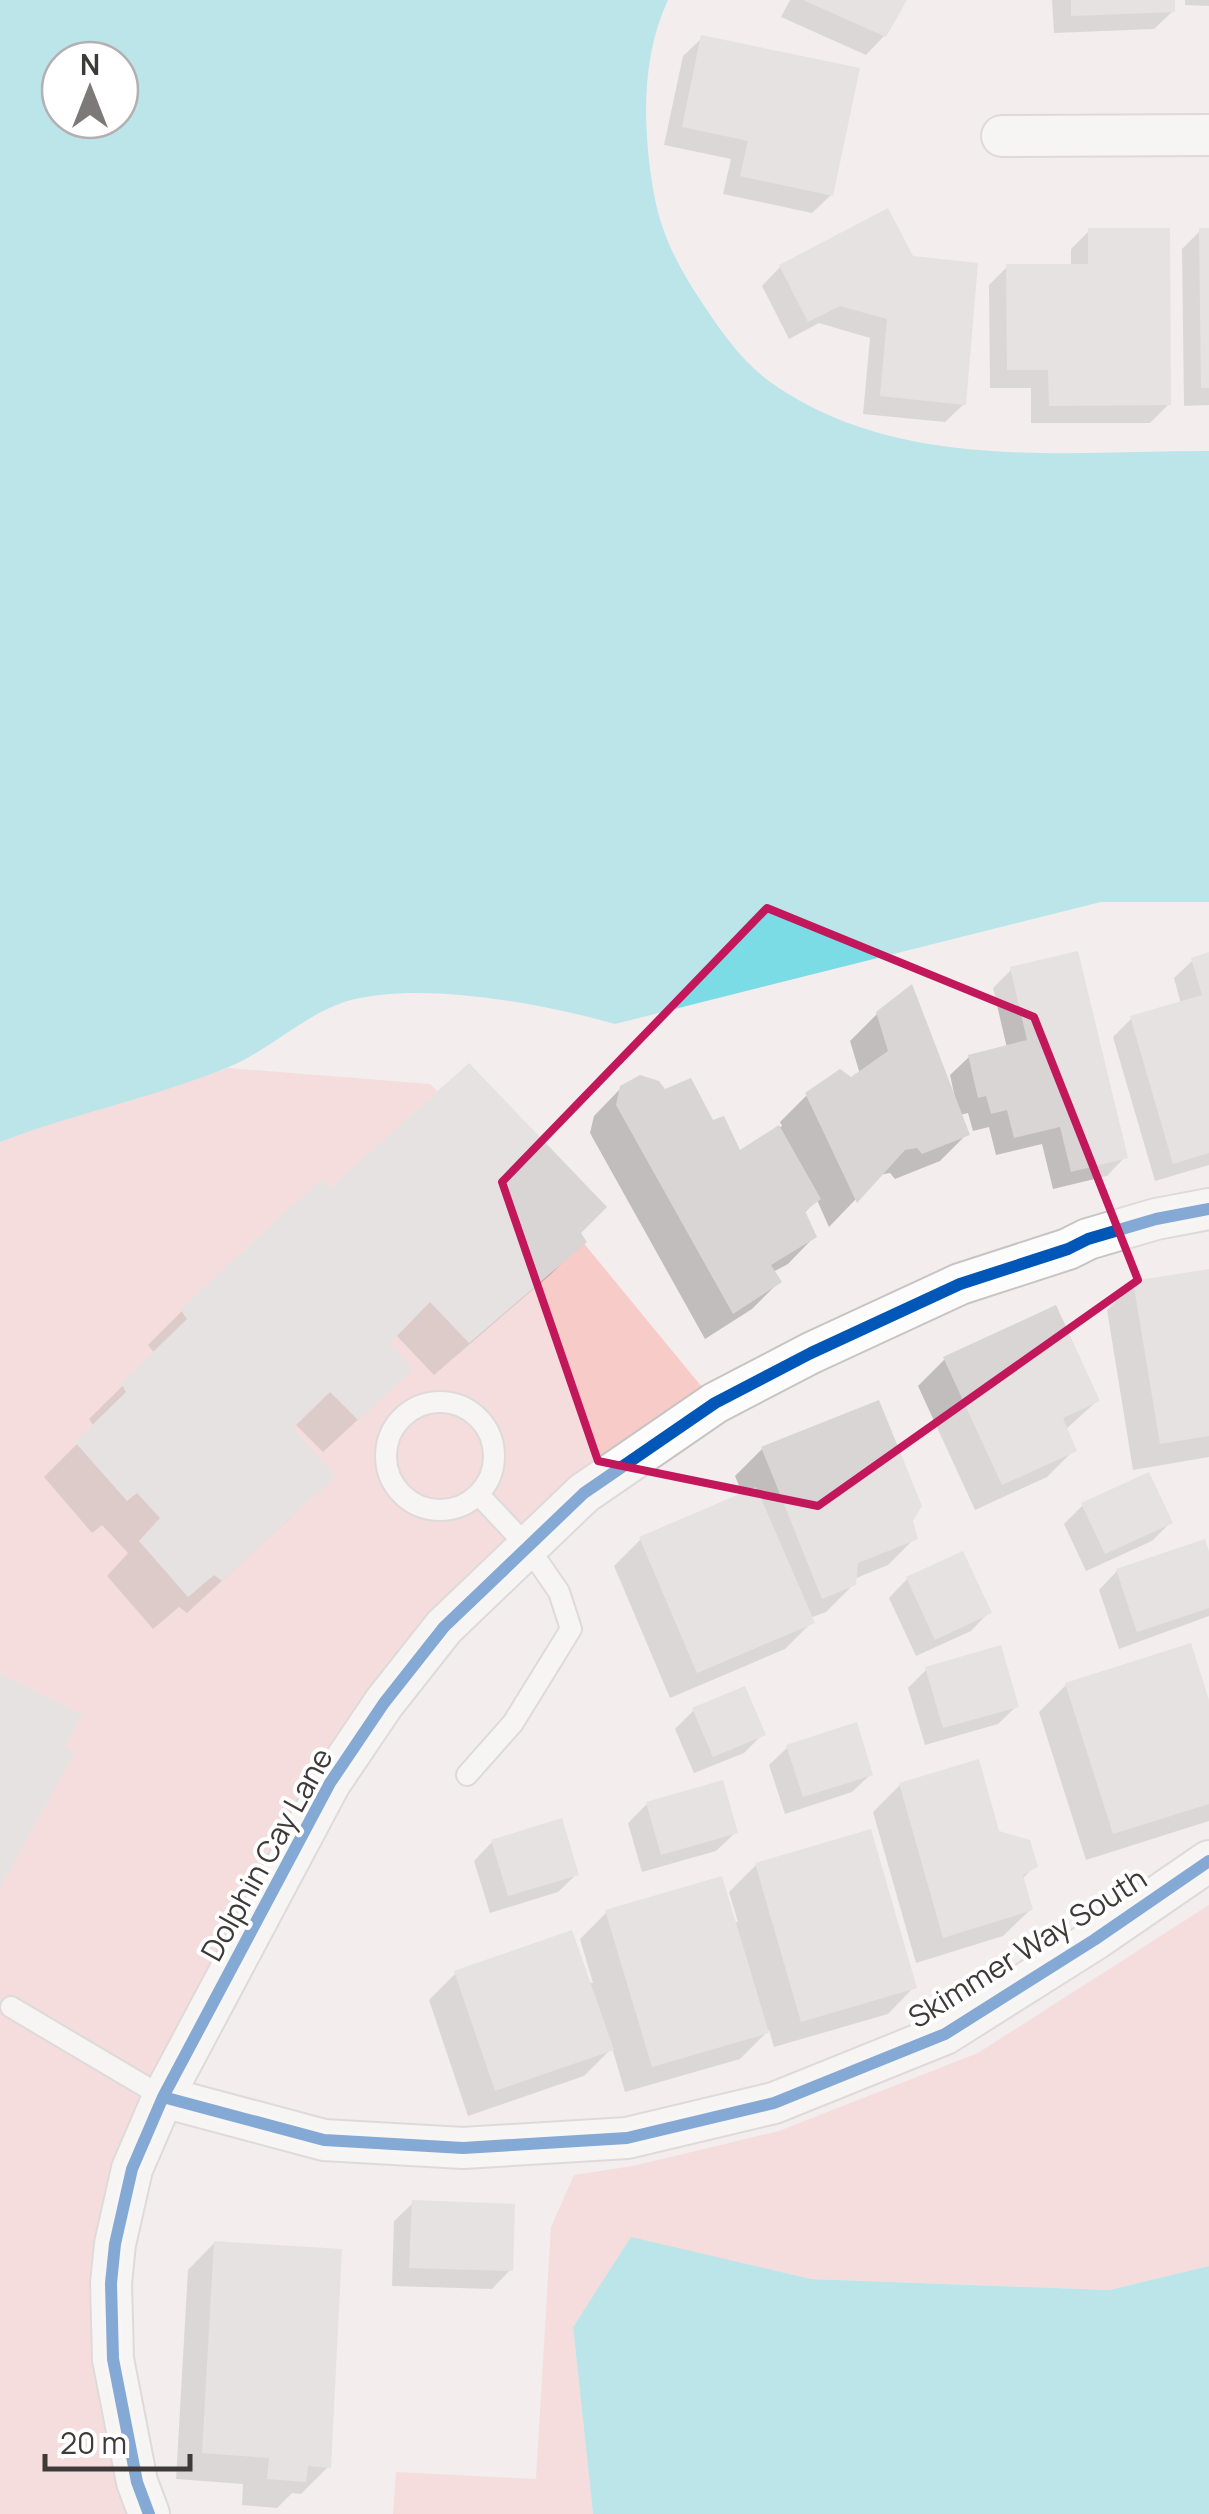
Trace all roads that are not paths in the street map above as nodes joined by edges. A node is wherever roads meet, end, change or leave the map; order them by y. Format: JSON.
{"nodes":[{"id":1,"x":1209,"y":135,"type":"edge"},
{"id":2,"x":1002,"y":136,"type":"dead end"},
{"id":3,"x":1209,"y":1210,"type":"edge"},
{"id":4,"x":479,"y":1495,"type":"junction"},
{"id":5,"x":528,"y":1548,"type":"junction"},
{"id":6,"x":467,"y":1774,"type":"dead end"},
{"id":7,"x":1209,"y":1861,"type":"edge"},
{"id":8,"x":11,"y":2007,"type":"dead end"},
{"id":9,"x":163,"y":2097,"type":"junction"},
{"id":10,"x":150,"y":2514,"type":"edge"}],
"edges":[{"from":1,"to":2,"type":"street"},
{"from":3,"to":5,"type":"street","name":"Dolphin Cay Lane"},
{"from":4,"to":4,"type":"lane"},
{"from":4,"to":5,"type":"lane"},
{"from":5,"to":6,"type":"lane"},
{"from":5,"to":9,"type":"street","name":"Dolphin Cay Lane"},
{"from":7,"to":9,"type":"street","name":"Skimmer Way South"},
{"from":8,"to":9,"type":"lane"},
{"from":9,"to":10,"type":"street","name":"Dolphin Cay Lane"}]}
